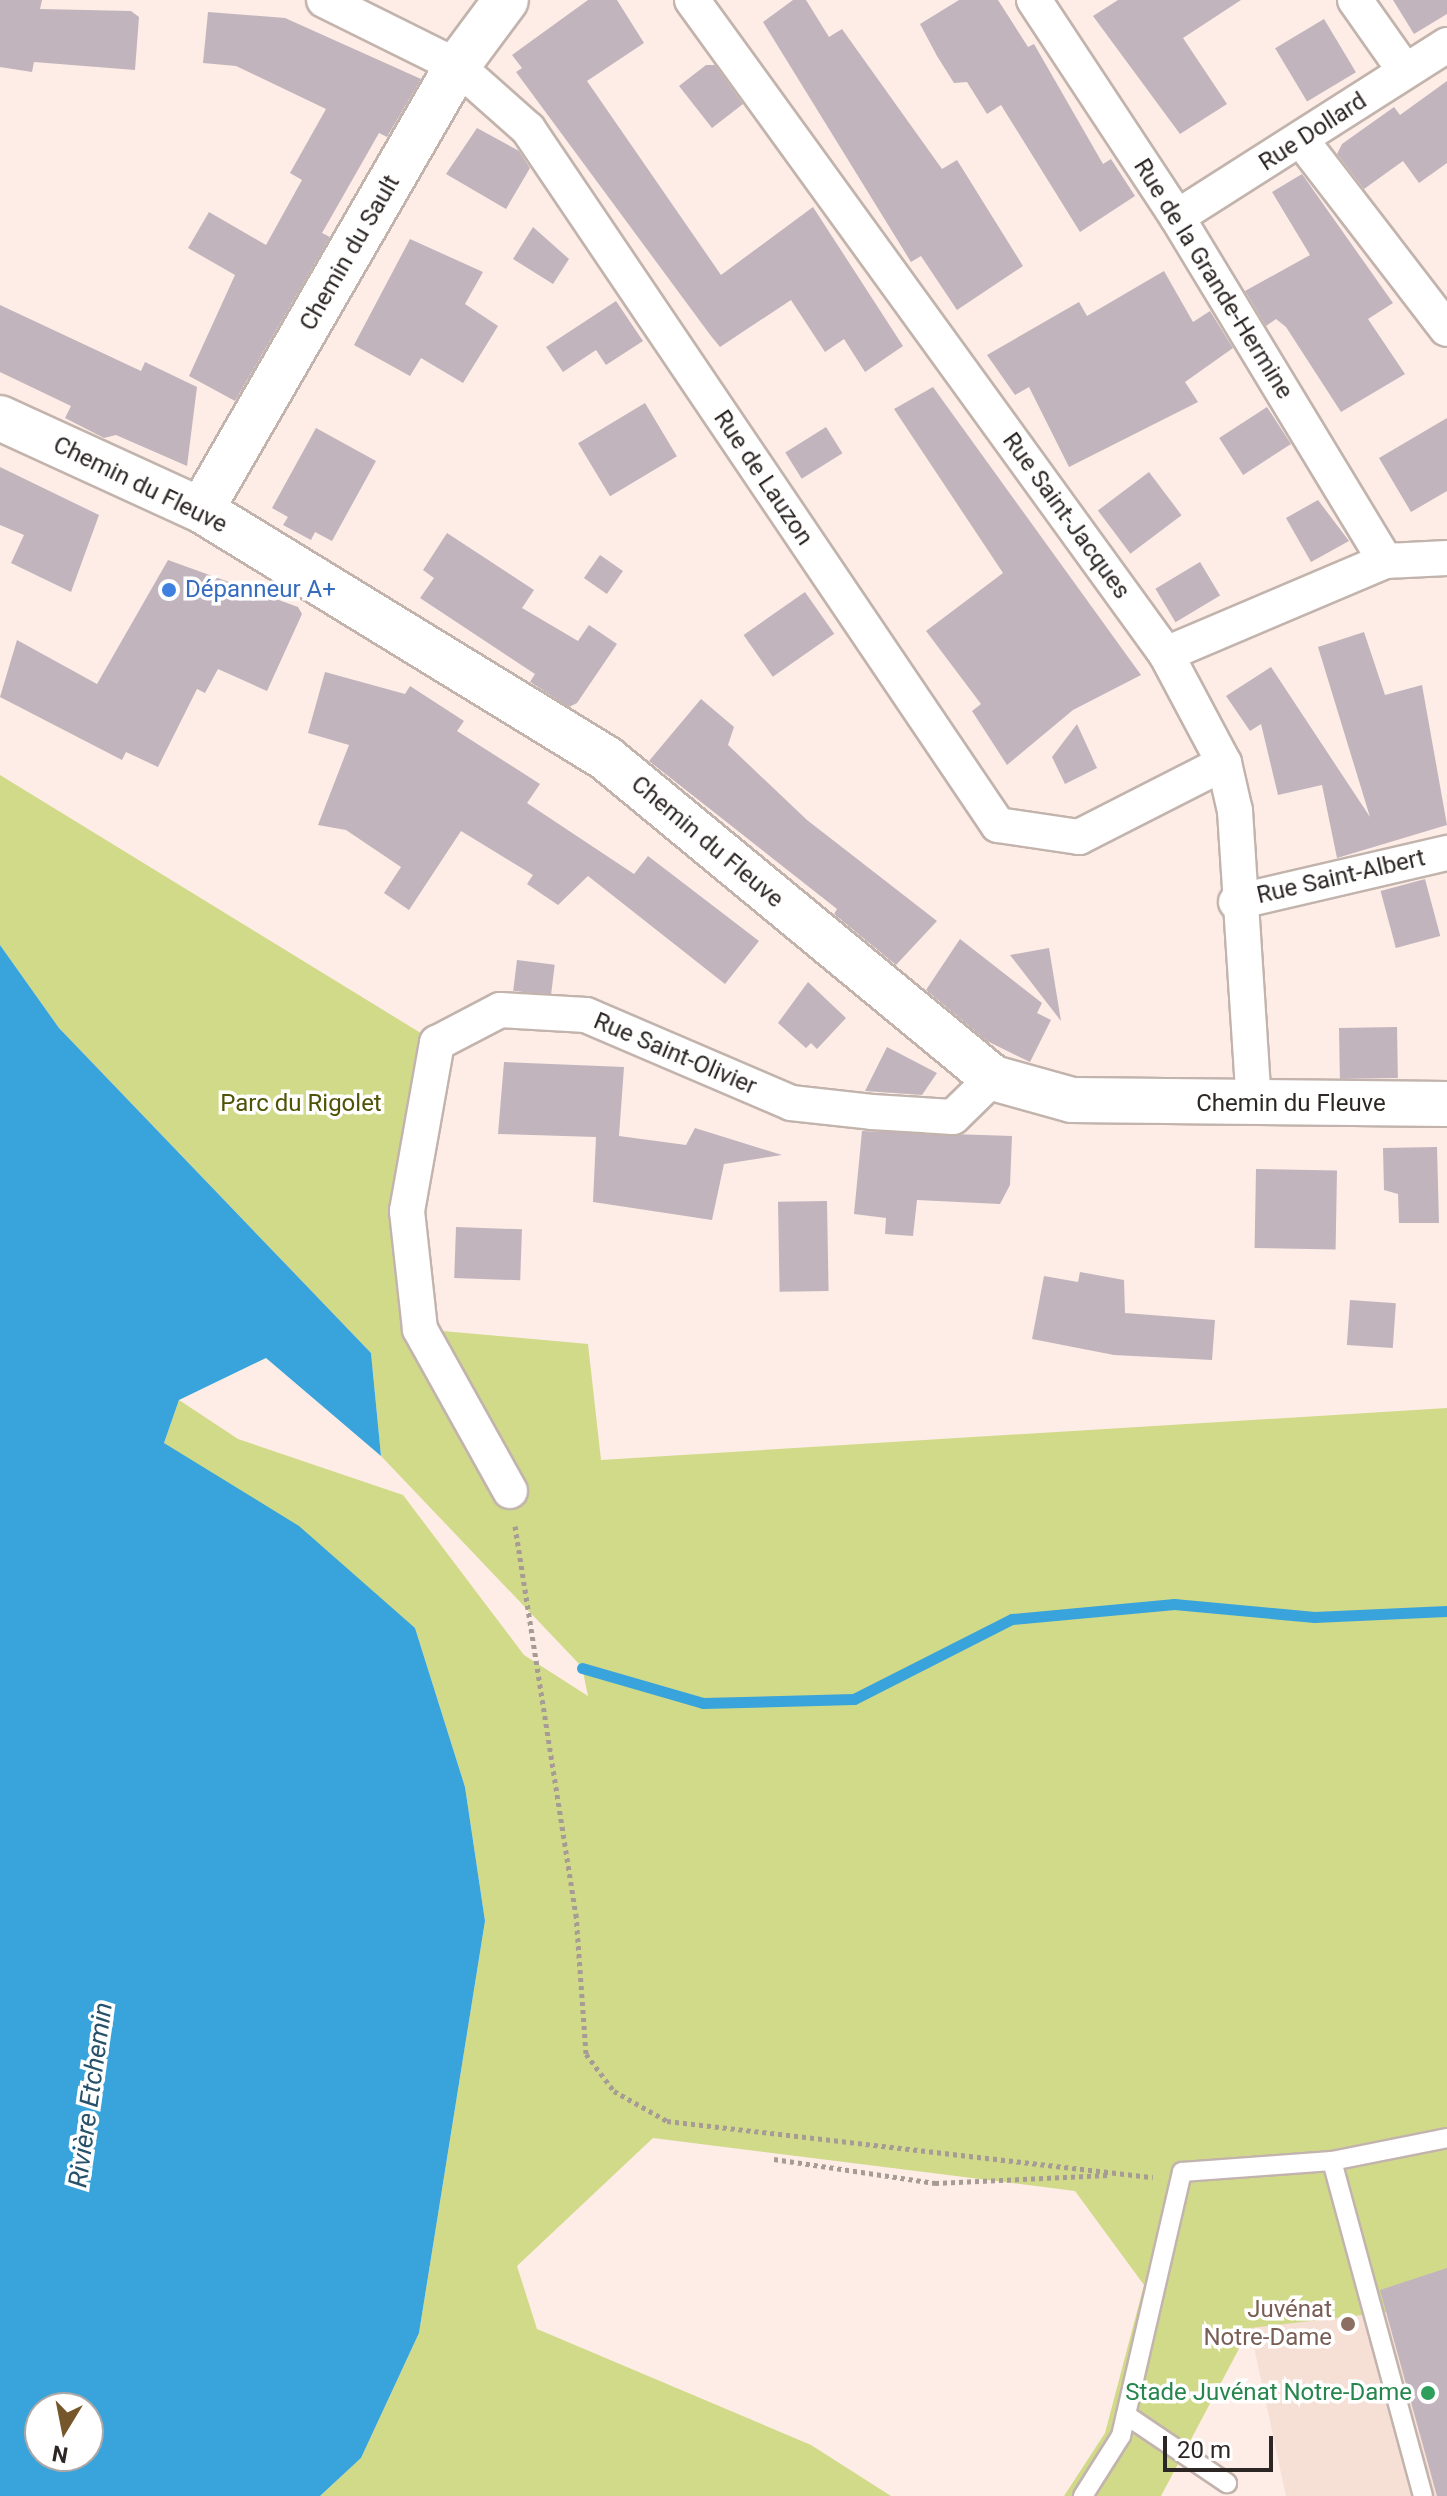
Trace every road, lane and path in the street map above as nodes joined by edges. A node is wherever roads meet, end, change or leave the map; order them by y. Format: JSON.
{"nodes":[{"id":1,"x":324,"y":0,"type":"edge"},
{"id":2,"x":506,"y":0,"type":"edge"},
{"id":3,"x":692,"y":0,"type":"edge"},
{"id":4,"x":1034,"y":0,"type":"edge"},
{"id":5,"x":1355,"y":0,"type":"edge"},
{"id":6,"x":1447,"y":45,"type":"edge"},
{"id":7,"x":457,"y":66,"type":"junction"},
{"id":8,"x":1405,"y":71,"type":"junction"},
{"id":9,"x":1302,"y":141,"type":"junction"},
{"id":10,"x":1177,"y":217,"type":"junction"},
{"id":11,"x":1447,"y":329,"type":"edge"},
{"id":12,"x":0,"y":418,"type":"edge"},
{"id":13,"x":201,"y":510,"type":"junction"},
{"id":14,"x":1447,"y":558,"type":"edge"},
{"id":15,"x":1385,"y":561,"type":"junction"},
{"id":16,"x":1166,"y":654,"type":"junction"},
{"id":17,"x":1224,"y":763,"type":"junction"},
{"id":18,"x":1447,"y":853,"type":"edge"},
{"id":19,"x":1236,"y":902,"type":"junction"},
{"id":20,"x":993,"y":1078,"type":"junction"},
{"id":21,"x":1447,"y":1104,"type":"edge"},
{"id":22,"x":1254,"y":1105,"type":"junction"},
{"id":23,"x":510,"y":1491,"type":"dead end"},
{"id":24,"x":518,"y":1541,"type":"dead end"},
{"id":25,"x":1447,"y":2138,"type":"edge"},
{"id":26,"x":774,"y":2159,"type":"dead end"},
{"id":27,"x":1332,"y":2161,"type":"junction"},
{"id":28,"x":1130,"y":2174,"type":"junction"},
{"id":29,"x":1182,"y":2176,"type":"junction"},
{"id":30,"x":1126,"y":2415,"type":"junction"},
{"id":31,"x":1227,"y":2483,"type":"dead end"},
{"id":32,"x":1083,"y":2496,"type":"edge"},
{"id":33,"x":1423,"y":2496,"type":"edge"}],
"edges":[{"from":1,"to":7,"type":"street","name":"Rue de Lauzon"},
{"from":2,"to":7,"type":"street","name":"Chemin du Sault"},
{"from":3,"to":16,"type":"street","name":"Rue Saint-Jacques"},
{"from":4,"to":10,"type":"street","name":"Rue de la Grande-Hermine"},
{"from":5,"to":8,"type":"street"},
{"from":6,"to":8,"type":"street","name":"Rue Dollard"},
{"from":7,"to":13,"type":"street","name":"Chemin du Sault"},
{"from":7,"to":17,"type":"street","name":"Rue de Lauzon"},
{"from":8,"to":9,"type":"street","name":"Rue Dollard"},
{"from":9,"to":10,"type":"street","name":"Rue Dollard"},
{"from":9,"to":11,"type":"street"},
{"from":10,"to":15,"type":"street","name":"Rue de la Grande-Hermine"},
{"from":12,"to":13,"type":"street","name":"Chemin du Fleuve"},
{"from":13,"to":20,"type":"street","name":"Chemin du Fleuve"},
{"from":14,"to":15,"type":"street"},
{"from":15,"to":16,"type":"street"},
{"from":16,"to":17,"type":"street","name":"Rue Saint-Jacques"},
{"from":17,"to":19,"type":"street","name":"Rue Saint-Jacques"},
{"from":18,"to":19,"type":"street","name":"Rue Saint-Albert"},
{"from":19,"to":22,"type":"street","name":"Rue Saint-Jacques"},
{"from":20,"to":22,"type":"street","name":"Chemin du Fleuve"},
{"from":20,"to":23,"type":"street","name":"Rue Saint-Olivier"},
{"from":21,"to":22,"type":"street","name":"Chemin du Fleuve"},
{"from":24,"to":28,"type":"path"},
{"from":25,"to":27,"type":"lane"},
{"from":26,"to":28,"type":"path"},
{"from":27,"to":29,"type":"lane"},
{"from":27,"to":33,"type":"lane"},
{"from":28,"to":29,"type":"path"},
{"from":29,"to":30,"type":"lane"},
{"from":30,"to":31,"type":"lane"},
{"from":30,"to":32,"type":"lane"}]}
